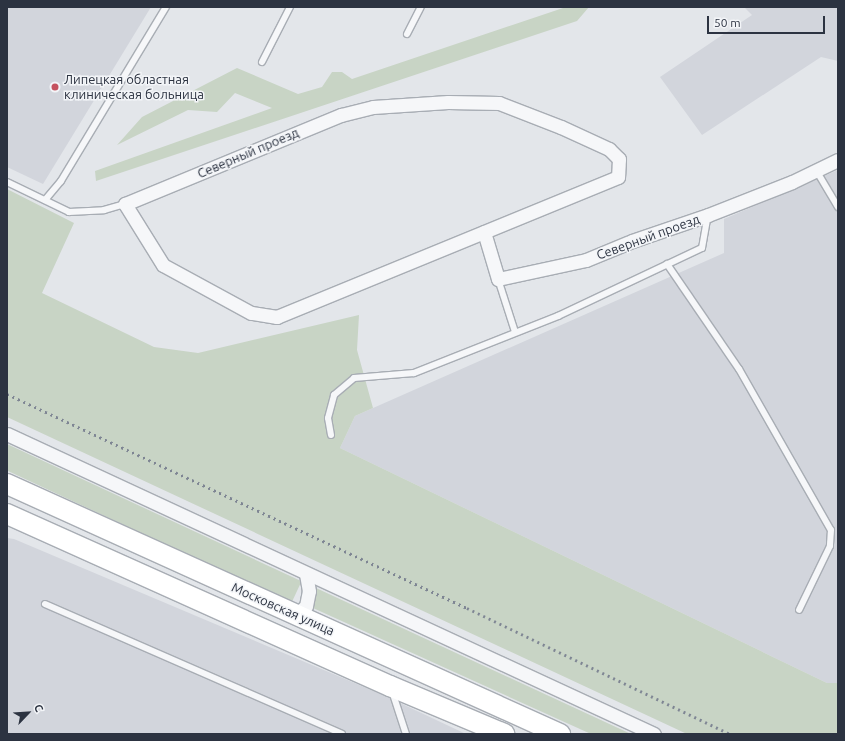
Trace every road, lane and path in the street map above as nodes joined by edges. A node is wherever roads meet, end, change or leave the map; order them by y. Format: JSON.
{"nodes":[{"id":1,"x":166,"y":7,"type":"edge"},
{"id":2,"x":290,"y":7,"type":"edge"},
{"id":3,"x":421,"y":7,"type":"edge"},
{"id":4,"x":407,"y":34,"type":"dead end"},
{"id":5,"x":262,"y":62,"type":"dead end"},
{"id":6,"x":838,"y":160,"type":"edge"},
{"id":7,"x":816,"y":170,"type":"junction"},
{"id":8,"x":7,"y":182,"type":"edge"},
{"id":9,"x":45,"y":200,"type":"junction"},
{"id":10,"x":125,"y":204,"type":"junction"},
{"id":11,"x":838,"y":207,"type":"edge"},
{"id":12,"x":708,"y":215,"type":"junction"},
{"id":13,"x":484,"y":232,"type":"junction"},
{"id":14,"x":667,"y":264,"type":"junction"},
{"id":15,"x":498,"y":279,"type":"junction"},
{"id":16,"x":515,"y":332,"type":"junction"},
{"id":17,"x":7,"y":434,"type":"edge"},
{"id":18,"x":332,"y":435,"type":"dead end"},
{"id":19,"x":7,"y":484,"type":"edge"},
{"id":20,"x":7,"y":514,"type":"edge"},
{"id":21,"x":306,"y":574,"type":"junction"},
{"id":22,"x":45,"y":604,"type":"dead end"},
{"id":23,"x":799,"y":610,"type":"dead end"},
{"id":24,"x":295,"y":615,"type":"junction"},
{"id":25,"x":390,"y":686,"type":"junction"},
{"id":26,"x":342,"y":734,"type":"edge"},
{"id":27,"x":406,"y":734,"type":"edge"},
{"id":28,"x":504,"y":734,"type":"edge"},
{"id":29,"x":560,"y":734,"type":"edge"},
{"id":30,"x":654,"y":734,"type":"edge"}],
"edges":[{"from":1,"to":9,"type":"lane"},
{"from":2,"to":5,"type":"lane"},
{"from":3,"to":4,"type":"lane"},
{"from":6,"to":7,"type":"street","name":"Северный проезд"},
{"from":7,"to":11,"type":"lane"},
{"from":7,"to":12,"type":"street","name":"Северный проезд"},
{"from":8,"to":9,"type":"lane"},
{"from":9,"to":10,"type":"lane"},
{"from":10,"to":13,"type":"street","name":"Северный проезд"},
{"from":10,"to":13,"type":"street","name":"Северный проезд"},
{"from":12,"to":14,"type":"lane"},
{"from":12,"to":15,"type":"street","name":"Северный проезд"},
{"from":13,"to":15,"type":"street"},
{"from":14,"to":16,"type":"lane"},
{"from":14,"to":23,"type":"lane"},
{"from":15,"to":16,"type":"lane"},
{"from":16,"to":18,"type":"lane"},
{"from":17,"to":21,"type":"street"},
{"from":19,"to":24,"type":"main road","name":"Московская улица"},
{"from":20,"to":25,"type":"main road","name":"Московская улица"},
{"from":21,"to":24,"type":"street"},
{"from":21,"to":30,"type":"street"},
{"from":22,"to":26,"type":"lane"},
{"from":24,"to":29,"type":"main road","name":"Московская улица"},
{"from":25,"to":27,"type":"lane"},
{"from":25,"to":28,"type":"main road","name":"Московская улица"}]}
